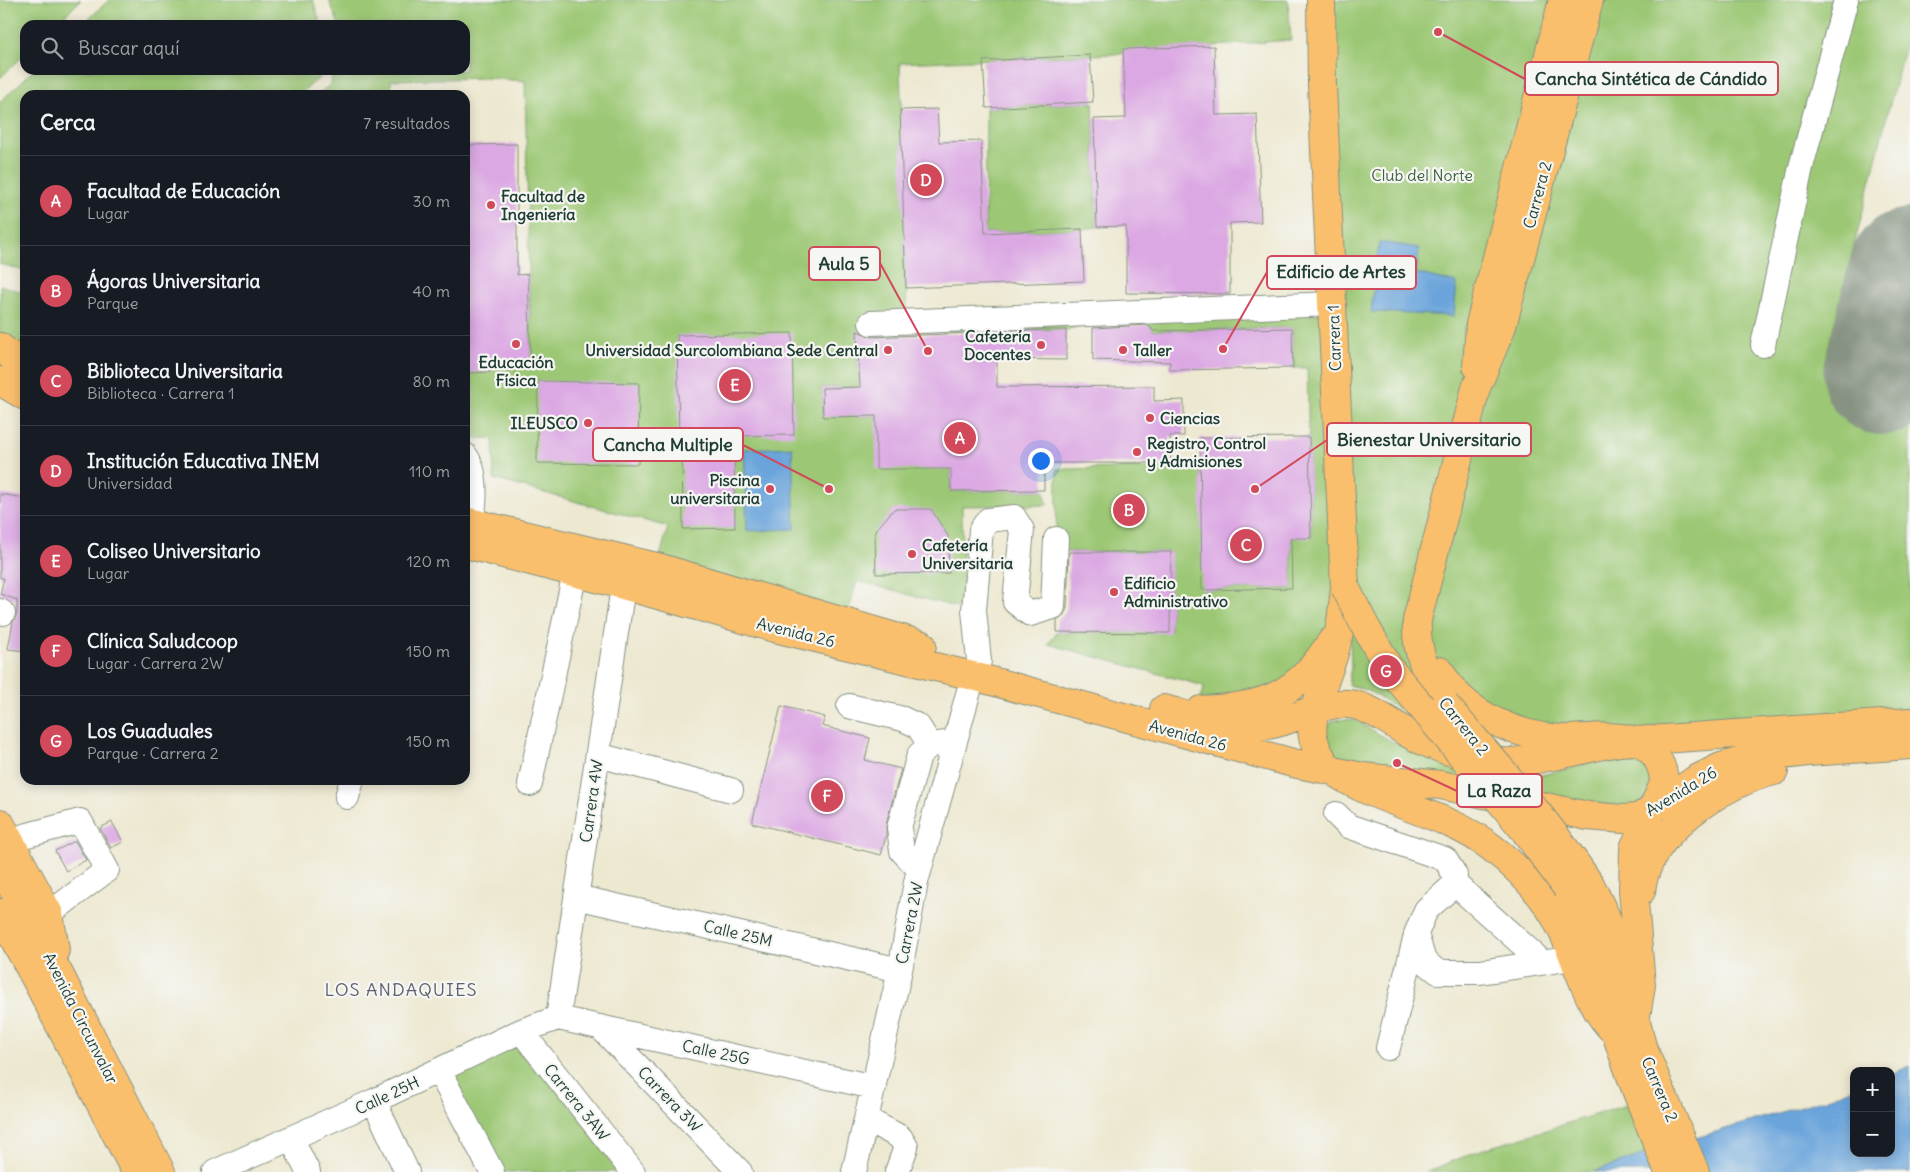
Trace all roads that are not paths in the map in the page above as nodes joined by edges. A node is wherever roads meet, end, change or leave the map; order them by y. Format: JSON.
{"nodes":[{"id":1,"x":1320,"y":0,"type":"edge"},
{"id":2,"x":1563,"y":0,"type":"edge"},
{"id":3,"x":1589,"y":0,"type":"edge"},
{"id":4,"x":1846,"y":0,"type":"edge"},
{"id":5,"x":1333,"y":304,"type":"junction"},
{"id":6,"x":871,"y":323,"type":"dead end"},
{"id":7,"x":1763,"y":345,"type":"dead end"},
{"id":8,"x":0,"y":347,"type":"edge"},
{"id":9,"x":20,"y":363,"type":"edge"},
{"id":10,"x":0,"y":381,"type":"edge"},
{"id":11,"x":1476,"y":388,"type":"junction"},
{"id":12,"x":20,"y":393,"type":"edge"},
{"id":13,"x":470,"y":463,"type":"edge"},
{"id":14,"x":470,"y":514,"type":"edge"},
{"id":15,"x":470,"y":533,"type":"edge"},
{"id":16,"x":470,"y":534,"type":"edge"},
{"id":17,"x":1056,"y":539,"type":"dead end"},
{"id":18,"x":575,"y":572,"type":"junction"},
{"id":19,"x":625,"y":572,"type":"junction"},
{"id":20,"x":1345,"y":587,"type":"junction"},
{"id":21,"x":1425,"y":589,"type":"junction"},
{"id":22,"x":1341,"y":626,"type":"junction"},
{"id":23,"x":976,"y":668,"type":"junction"},
{"id":24,"x":849,"y":706,"type":"dead end"},
{"id":25,"x":1314,"y":710,"type":"junction"},
{"id":26,"x":1169,"y":711,"type":"junction"},
{"id":27,"x":1909,"y":737,"type":"edge"},
{"id":28,"x":1636,"y":741,"type":"junction"},
{"id":29,"x":955,"y":742,"type":"junction"},
{"id":30,"x":930,"y":744,"type":"junction"},
{"id":31,"x":598,"y":754,"type":"junction"},
{"id":32,"x":1334,"y":772,"type":"junction"},
{"id":33,"x":530,"y":784,"type":"dead end"},
{"id":34,"x":731,"y":790,"type":"dead end"},
{"id":35,"x":1652,"y":810,"type":"junction"},
{"id":36,"x":1336,"y":814,"type":"dead end"},
{"id":37,"x":5,"y":831,"type":"edge"},
{"id":38,"x":0,"y":865,"type":"edge"},
{"id":39,"x":920,"y":869,"type":"junction"},
{"id":40,"x":1455,"y":884,"type":"junction"},
{"id":41,"x":1579,"y":887,"type":"junction"},
{"id":42,"x":576,"y":897,"type":"junction"},
{"id":43,"x":0,"y":913,"type":"edge"},
{"id":44,"x":49,"y":914,"type":"junction"},
{"id":45,"x":1416,"y":934,"type":"junction"},
{"id":46,"x":1637,"y":940,"type":"junction"},
{"id":47,"x":0,"y":943,"type":"edge"},
{"id":48,"x":1574,"y":958,"type":"junction"},
{"id":49,"x":1542,"y":962,"type":"junction"},
{"id":50,"x":900,"y":970,"type":"junction"},
{"id":51,"x":49,"y":978,"type":"junction"},
{"id":52,"x":558,"y":1018,"type":"junction"},
{"id":53,"x":600,"y":1027,"type":"junction"},
{"id":54,"x":521,"y":1031,"type":"junction"},
{"id":55,"x":1631,"y":1034,"type":"junction"},
{"id":56,"x":1388,"y":1048,"type":"dead end"},
{"id":57,"x":439,"y":1071,"type":"junction"},
{"id":58,"x":874,"y":1087,"type":"junction"},
{"id":59,"x":374,"y":1101,"type":"junction"},
{"id":60,"x":866,"y":1118,"type":"junction"},
{"id":61,"x":291,"y":1138,"type":"junction"},
{"id":62,"x":136,"y":1172,"type":"edge"},
{"id":63,"x":161,"y":1172,"type":"edge"},
{"id":64,"x":215,"y":1172,"type":"edge"},
{"id":65,"x":308,"y":1172,"type":"edge"},
{"id":66,"x":407,"y":1172,"type":"edge"},
{"id":67,"x":492,"y":1172,"type":"edge"},
{"id":68,"x":633,"y":1172,"type":"edge"},
{"id":69,"x":740,"y":1172,"type":"edge"},
{"id":70,"x":854,"y":1172,"type":"edge"},
{"id":71,"x":897,"y":1172,"type":"edge"},
{"id":72,"x":1669,"y":1172,"type":"edge"},
{"id":73,"x":1695,"y":1172,"type":"edge"}],
"edges":[{"from":1,"to":5,"type":"main road","name":"Carrera 1"},
{"from":2,"to":11,"type":"main road","name":"Carrera 2"},
{"from":3,"to":11,"type":"main road","name":"Carrera 2"},
{"from":4,"to":7,"type":"street"},
{"from":5,"to":6,"type":"street"},
{"from":5,"to":20,"type":"main road","name":"Carrera 1"},
{"from":8,"to":9,"type":"main road"},
{"from":10,"to":12,"type":"main road"},
{"from":11,"to":21,"type":"main road","name":"Carrera 2"},
{"from":13,"to":14,"type":"street"},
{"from":15,"to":19,"type":"main road","name":"Avenida 26"},
{"from":16,"to":18,"type":"main road","name":"Avenida 26"},
{"from":17,"to":23,"type":"street"},
{"from":18,"to":19,"type":"main road","name":"Avenida 26"},
{"from":18,"to":33,"type":"street"},
{"from":19,"to":23,"type":"main road","name":"Avenida 26"},
{"from":19,"to":31,"type":"street","name":"Carrera 4W"},
{"from":20,"to":22,"type":"main road","name":"Carrera 1"},
{"from":20,"to":41,"type":"main road","name":"Carrera 2","bridge":true},
{"from":21,"to":28,"type":"main road"},
{"from":21,"to":41,"type":"main road","name":"Carrera 2","bridge":true},
{"from":22,"to":25,"type":"main road","name":"Carrera 1"},
{"from":22,"to":26,"type":"main road"},
{"from":23,"to":26,"type":"main road","name":"Avenida 26"},
{"from":23,"to":29,"type":"street","name":"Carrera 2W"},
{"from":23,"to":32,"type":"main road","name":"Avenida 26"},
{"from":24,"to":30,"type":"street"},
{"from":25,"to":26,"type":"main road","name":"Avenida 26"},
{"from":25,"to":28,"type":"main road","name":"Avenida 26"},
{"from":25,"to":32,"type":"main road","name":"Carrera 1"},
{"from":27,"to":28,"type":"main road","name":"Avenida 26"},
{"from":27,"to":35,"type":"main road","name":"Avenida 26"},
{"from":27,"to":46,"type":"main road"},
{"from":28,"to":35,"type":"main road"},
{"from":29,"to":30,"type":"street"},
{"from":29,"to":39,"type":"street","name":"Carrera 2W"},
{"from":30,"to":39,"type":"street"},
{"from":31,"to":34,"type":"street"},
{"from":31,"to":42,"type":"street","name":"Carrera 4W"},
{"from":32,"to":35,"type":"main road","name":"Avenida 26"},
{"from":32,"to":48,"type":"main road"},
{"from":35,"to":46,"type":"main road"},
{"from":36,"to":40,"type":"street"},
{"from":37,"to":44,"type":"main road"},
{"from":37,"to":44,"type":"street"},
{"from":38,"to":51,"type":"main road","name":"Avenida Circunvalar"},
{"from":39,"to":50,"type":"street","name":"Carrera 2W"},
{"from":40,"to":45,"type":"street"},
{"from":40,"to":49,"type":"street"},
{"from":41,"to":55,"type":"main road","name":"Carrera 2"},
{"from":42,"to":50,"type":"street","name":"Calle 25M"},
{"from":42,"to":52,"type":"street","name":"Carrera 4W"},
{"from":43,"to":51,"type":"main road","name":"Avenida Circunvalar"},
{"from":44,"to":51,"type":"main road"},
{"from":45,"to":49,"type":"street"},
{"from":45,"to":56,"type":"street"},
{"from":46,"to":55,"type":"main road"},
{"from":47,"to":51,"type":"main road"},
{"from":48,"to":49,"type":"street"},
{"from":48,"to":55,"type":"main road"},
{"from":50,"to":58,"type":"street","name":"Carrera 2W"},
{"from":51,"to":62,"type":"main road","name":"Avenida Circunvalar"},
{"from":51,"to":63,"type":"main road","name":"Avenida Circunvalar"},
{"from":52,"to":53,"type":"street","name":"Calle 25G"},
{"from":52,"to":54,"type":"street","name":"Calle 25H"},
{"from":53,"to":58,"type":"street","name":"Calle 25G"},
{"from":53,"to":69,"type":"street","name":"Carrera 3W"},
{"from":54,"to":57,"type":"street","name":"Calle 25H"},
{"from":54,"to":68,"type":"street","name":"Carrera 3AW"},
{"from":55,"to":72,"type":"main road","name":"Carrera 2"},
{"from":55,"to":73,"type":"main road","name":"Carrera 2"},
{"from":57,"to":59,"type":"street","name":"Calle 25H"},
{"from":57,"to":67,"type":"street"},
{"from":58,"to":60,"type":"street","name":"Carrera 2W"},
{"from":59,"to":61,"type":"street","name":"Calle 25H"},
{"from":59,"to":66,"type":"street"},
{"from":60,"to":70,"type":"street","name":"Carrera 2W"},
{"from":60,"to":71,"type":"street"},
{"from":61,"to":64,"type":"street","name":"Calle 25H"},
{"from":61,"to":65,"type":"street"}]}
